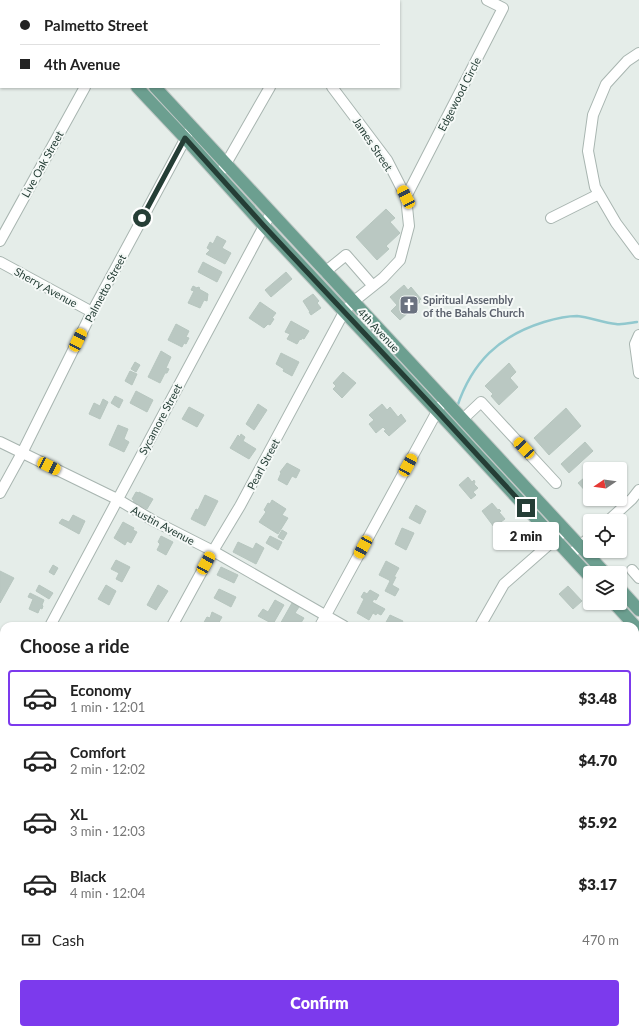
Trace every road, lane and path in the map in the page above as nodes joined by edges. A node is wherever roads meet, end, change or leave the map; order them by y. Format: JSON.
{"nodes":[{"id":1,"x":487,"y":0,"type":"edge"},
{"id":2,"x":639,"y":53,"type":"edge"},
{"id":3,"x":84,"y":88,"type":"edge"},
{"id":4,"x":138,"y":88,"type":"edge"},
{"id":5,"x":156,"y":88,"type":"edge"},
{"id":6,"x":269,"y":88,"type":"edge"},
{"id":7,"x":334,"y":88,"type":"edge"},
{"id":8,"x":191,"y":126,"type":"junction"},
{"id":9,"x":185,"y":138,"type":"junction"},
{"id":10,"x":226,"y":163,"type":"junction"},
{"id":11,"x":219,"y":176,"type":"junction"},
{"id":12,"x":599,"y":194,"type":"junction"},
{"id":13,"x":406,"y":197,"type":"junction"},
{"id":14,"x":271,"y":213,"type":"junction"},
{"id":15,"x":551,"y":218,"type":"dead end"},
{"id":16,"x":264,"y":226,"type":"junction"},
{"id":17,"x":0,"y":241,"type":"edge"},
{"id":18,"x":639,"y":254,"type":"edge"},
{"id":19,"x":0,"y":262,"type":"edge"},
{"id":20,"x":325,"y":272,"type":"junction"},
{"id":21,"x":373,"y":286,"type":"junction"},
{"id":22,"x":353,"y":302,"type":"junction"},
{"id":23,"x":92,"y":312,"type":"junction"},
{"id":24,"x":344,"y":312,"type":"junction"},
{"id":25,"x":639,"y":335,"type":"edge"},
{"id":26,"x":639,"y":373,"type":"edge"},
{"id":27,"x":444,"y":399,"type":"junction"},
{"id":28,"x":437,"y":411,"type":"junction"},
{"id":29,"x":463,"y":419,"type":"junction"},
{"id":30,"x":0,"y":442,"type":"edge"},
{"id":31,"x":22,"y":453,"type":"junction"},
{"id":32,"x":556,"y":483,"type":"dead end"},
{"id":33,"x":639,"y":490,"type":"edge"},
{"id":34,"x":0,"y":493,"type":"edge"},
{"id":35,"x":117,"y":500,"type":"junction"},
{"id":36,"x":616,"y":514,"type":"edge"},
{"id":37,"x":565,"y":530,"type":"junction"},
{"id":38,"x":554,"y":539,"type":"junction"},
{"id":39,"x":583,"y":543,"type":"edge"},
{"id":40,"x":580,"y":546,"type":"junction"},
{"id":41,"x":213,"y":551,"type":"junction"},
{"id":42,"x":570,"y":555,"type":"junction"},
{"id":43,"x":599,"y":566,"type":"edge"},
{"id":44,"x":583,"y":570,"type":"edge"},
{"id":45,"x":632,"y":570,"type":"dead end"},
{"id":46,"x":639,"y":578,"type":"edge"},
{"id":47,"x":627,"y":596,"type":"edge"},
{"id":48,"x":638,"y":607,"type":"edge"},
{"id":49,"x":620,"y":610,"type":"edge"},
{"id":50,"x":325,"y":615,"type":"junction"},
{"id":51,"x":52,"y":622,"type":"edge"},
{"id":52,"x":174,"y":622,"type":"edge"},
{"id":53,"x":322,"y":622,"type":"edge"},
{"id":54,"x":337,"y":622,"type":"edge"},
{"id":55,"x":482,"y":622,"type":"edge"},
{"id":56,"x":631,"y":622,"type":"edge"}],
"edges":[{"from":1,"to":13,"type":"street","name":"Edgewood Circle"},
{"from":2,"to":12,"type":"street"},
{"from":3,"to":17,"type":"street","name":"Live Oak Street"},
{"from":4,"to":9,"type":"main road","name":"4th Avenue"},
{"from":5,"to":8,"type":"main road","name":"4th Avenue"},
{"from":6,"to":10,"type":"street"},
{"from":7,"to":13,"type":"street","name":"James Street"},
{"from":8,"to":9,"type":"street","name":"Palmetto Street"},
{"from":8,"to":10,"type":"main road","name":"4th Avenue"},
{"from":9,"to":11,"type":"main road","name":"4th Avenue"},
{"from":9,"to":23,"type":"street","name":"Palmetto Street"},
{"from":10,"to":11,"type":"street"},
{"from":10,"to":14,"type":"main road","name":"4th Avenue"},
{"from":11,"to":16,"type":"main road","name":"4th Avenue"},
{"from":12,"to":15,"type":"street"},
{"from":12,"to":18,"type":"street"},
{"from":13,"to":21,"type":"street","name":"James Street"},
{"from":14,"to":16,"type":"street","name":"Sycamore Street"},
{"from":14,"to":20,"type":"main road","name":"4th Avenue"},
{"from":16,"to":24,"type":"main road","name":"4th Avenue"},
{"from":16,"to":35,"type":"street","name":"Sycamore Street"},
{"from":19,"to":23,"type":"street","name":"Sherry Avenue"},
{"from":20,"to":21,"type":"street"},
{"from":20,"to":22,"type":"main road","name":"4th Avenue"},
{"from":21,"to":22,"type":"street","name":"James Street"},
{"from":22,"to":24,"type":"street","name":"Pearl Street"},
{"from":22,"to":27,"type":"main road","name":"4th Avenue"},
{"from":23,"to":31,"type":"street","name":"Palmetto Street"},
{"from":24,"to":28,"type":"main road","name":"4th Avenue"},
{"from":24,"to":41,"type":"street","name":"Pearl Street"},
{"from":25,"to":26,"type":"street"},
{"from":27,"to":28,"type":"street"},
{"from":27,"to":29,"type":"main road","name":"4th Avenue"},
{"from":28,"to":38,"type":"main road","name":"4th Avenue"},
{"from":28,"to":50,"type":"street"},
{"from":29,"to":32,"type":"street"},
{"from":29,"to":37,"type":"main road","name":"4th Avenue"},
{"from":30,"to":31,"type":"street","name":"Austin Avenue"},
{"from":31,"to":34,"type":"street","name":"Palmetto Street"},
{"from":31,"to":35,"type":"street","name":"Austin Avenue"},
{"from":33,"to":36,"type":"street"},
{"from":35,"to":41,"type":"street","name":"Austin Avenue"},
{"from":35,"to":51,"type":"street","name":"Sycamore Street"},
{"from":37,"to":38,"type":"street"},
{"from":37,"to":40,"type":"main road","name":"4th Avenue"},
{"from":38,"to":42,"type":"main road","name":"4th Avenue"},
{"from":38,"to":55,"type":"street"},
{"from":39,"to":40,"type":"street"},
{"from":40,"to":42,"type":"street"},
{"from":40,"to":43,"type":"main road","name":"4th Avenue"},
{"from":41,"to":50,"type":"street","name":"Austin Avenue"},
{"from":41,"to":52,"type":"street","name":"Pearl Street"},
{"from":42,"to":44,"type":"main road","name":"4th Avenue"},
{"from":45,"to":46,"type":"street"},
{"from":47,"to":48,"type":"main road"},
{"from":49,"to":56,"type":"main road"},
{"from":50,"to":53,"type":"street"},
{"from":50,"to":54,"type":"street","name":"Austin Avenue"}]}
